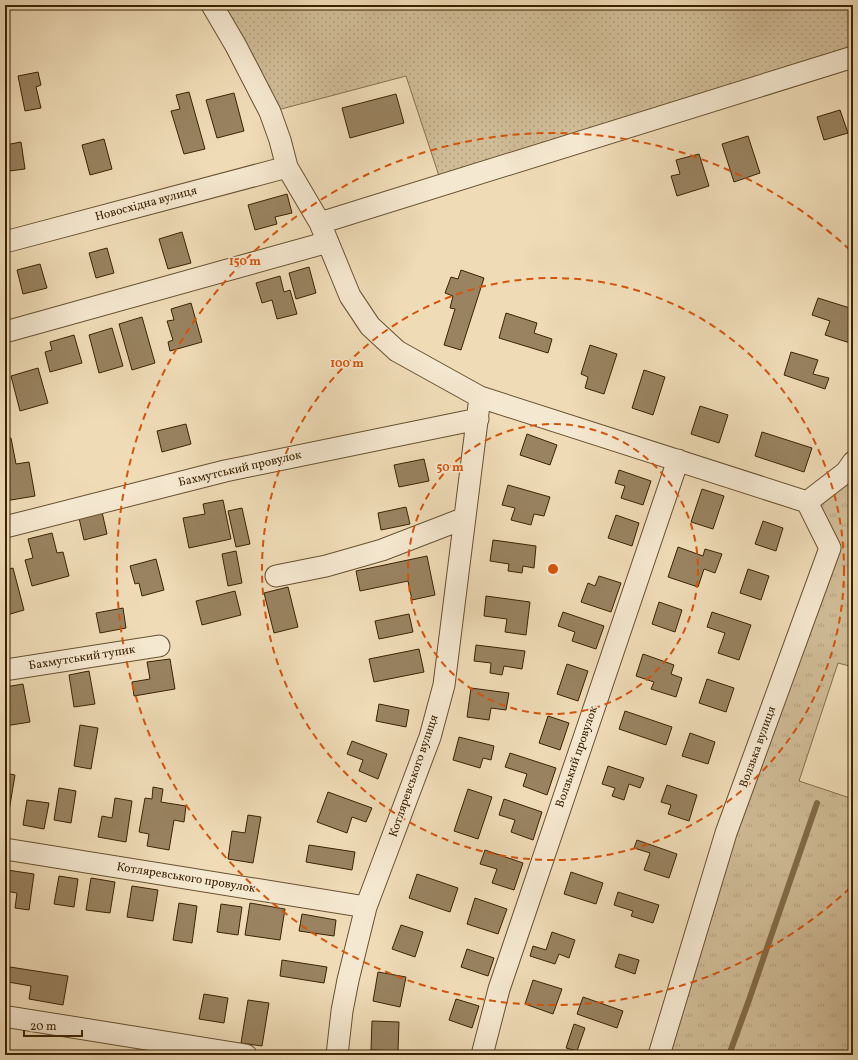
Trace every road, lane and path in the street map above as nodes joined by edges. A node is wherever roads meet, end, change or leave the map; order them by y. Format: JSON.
{"nodes":[{"id":1,"x":212,"y":5,"type":"edge"},
{"id":2,"x":853,"y":57,"type":"edge"},
{"id":3,"x":287,"y":167,"type":"junction"},
{"id":4,"x":320,"y":223,"type":"junction"},
{"id":5,"x":5,"y":242,"type":"edge"},
{"id":6,"x":328,"y":242,"type":"junction"},
{"id":7,"x":5,"y":332,"type":"edge"},
{"id":8,"x":480,"y":397,"type":"junction"},
{"id":9,"x":478,"y":419,"type":"junction"},
{"id":10,"x":678,"y":460,"type":"junction"},
{"id":11,"x":853,"y":462,"type":"edge"},
{"id":12,"x":808,"y":502,"type":"junction"},
{"id":13,"x":465,"y":518,"type":"junction"},
{"id":14,"x":5,"y":527,"type":"edge"},
{"id":15,"x":276,"y":576,"type":"dead end"},
{"id":16,"x":159,"y":646,"type":"dead end"},
{"id":17,"x":5,"y":670,"type":"edge"},
{"id":18,"x":5,"y":849,"type":"edge"},
{"id":19,"x":366,"y":907,"type":"junction"},
{"id":20,"x":9,"y":1017,"type":"dead end"},
{"id":21,"x":246,"y":1055,"type":"edge"},
{"id":22,"x":337,"y":1055,"type":"edge"},
{"id":23,"x":482,"y":1055,"type":"edge"},
{"id":24,"x":659,"y":1055,"type":"edge"}],
"edges":[{"from":1,"to":3,"type":"street"},
{"from":2,"to":4,"type":"street"},
{"from":3,"to":4,"type":"street"},
{"from":3,"to":5,"type":"street","name":"Новосхідна вулиця"},
{"from":4,"to":6,"type":"street"},
{"from":6,"to":7,"type":"street"},
{"from":6,"to":8,"type":"street"},
{"from":8,"to":9,"type":"street","name":"Котляревського вулиця"},
{"from":8,"to":10,"type":"street"},
{"from":9,"to":13,"type":"street","name":"Котляревського вулиця"},
{"from":9,"to":14,"type":"street","name":"Бахмутський провулок"},
{"from":10,"to":12,"type":"street"},
{"from":10,"to":23,"type":"street","name":"Волзький провулок"},
{"from":11,"to":12,"type":"street"},
{"from":12,"to":24,"type":"street","name":"Волзька вулиця"},
{"from":13,"to":15,"type":"street"},
{"from":13,"to":19,"type":"street","name":"Котляревського вулиця"},
{"from":16,"to":17,"type":"street","name":"Бахмутський тупик"},
{"from":18,"to":19,"type":"street","name":"Котляревського провулок"},
{"from":19,"to":22,"type":"street","name":"Котляревського вулиця"},
{"from":20,"to":21,"type":"street"}]}
